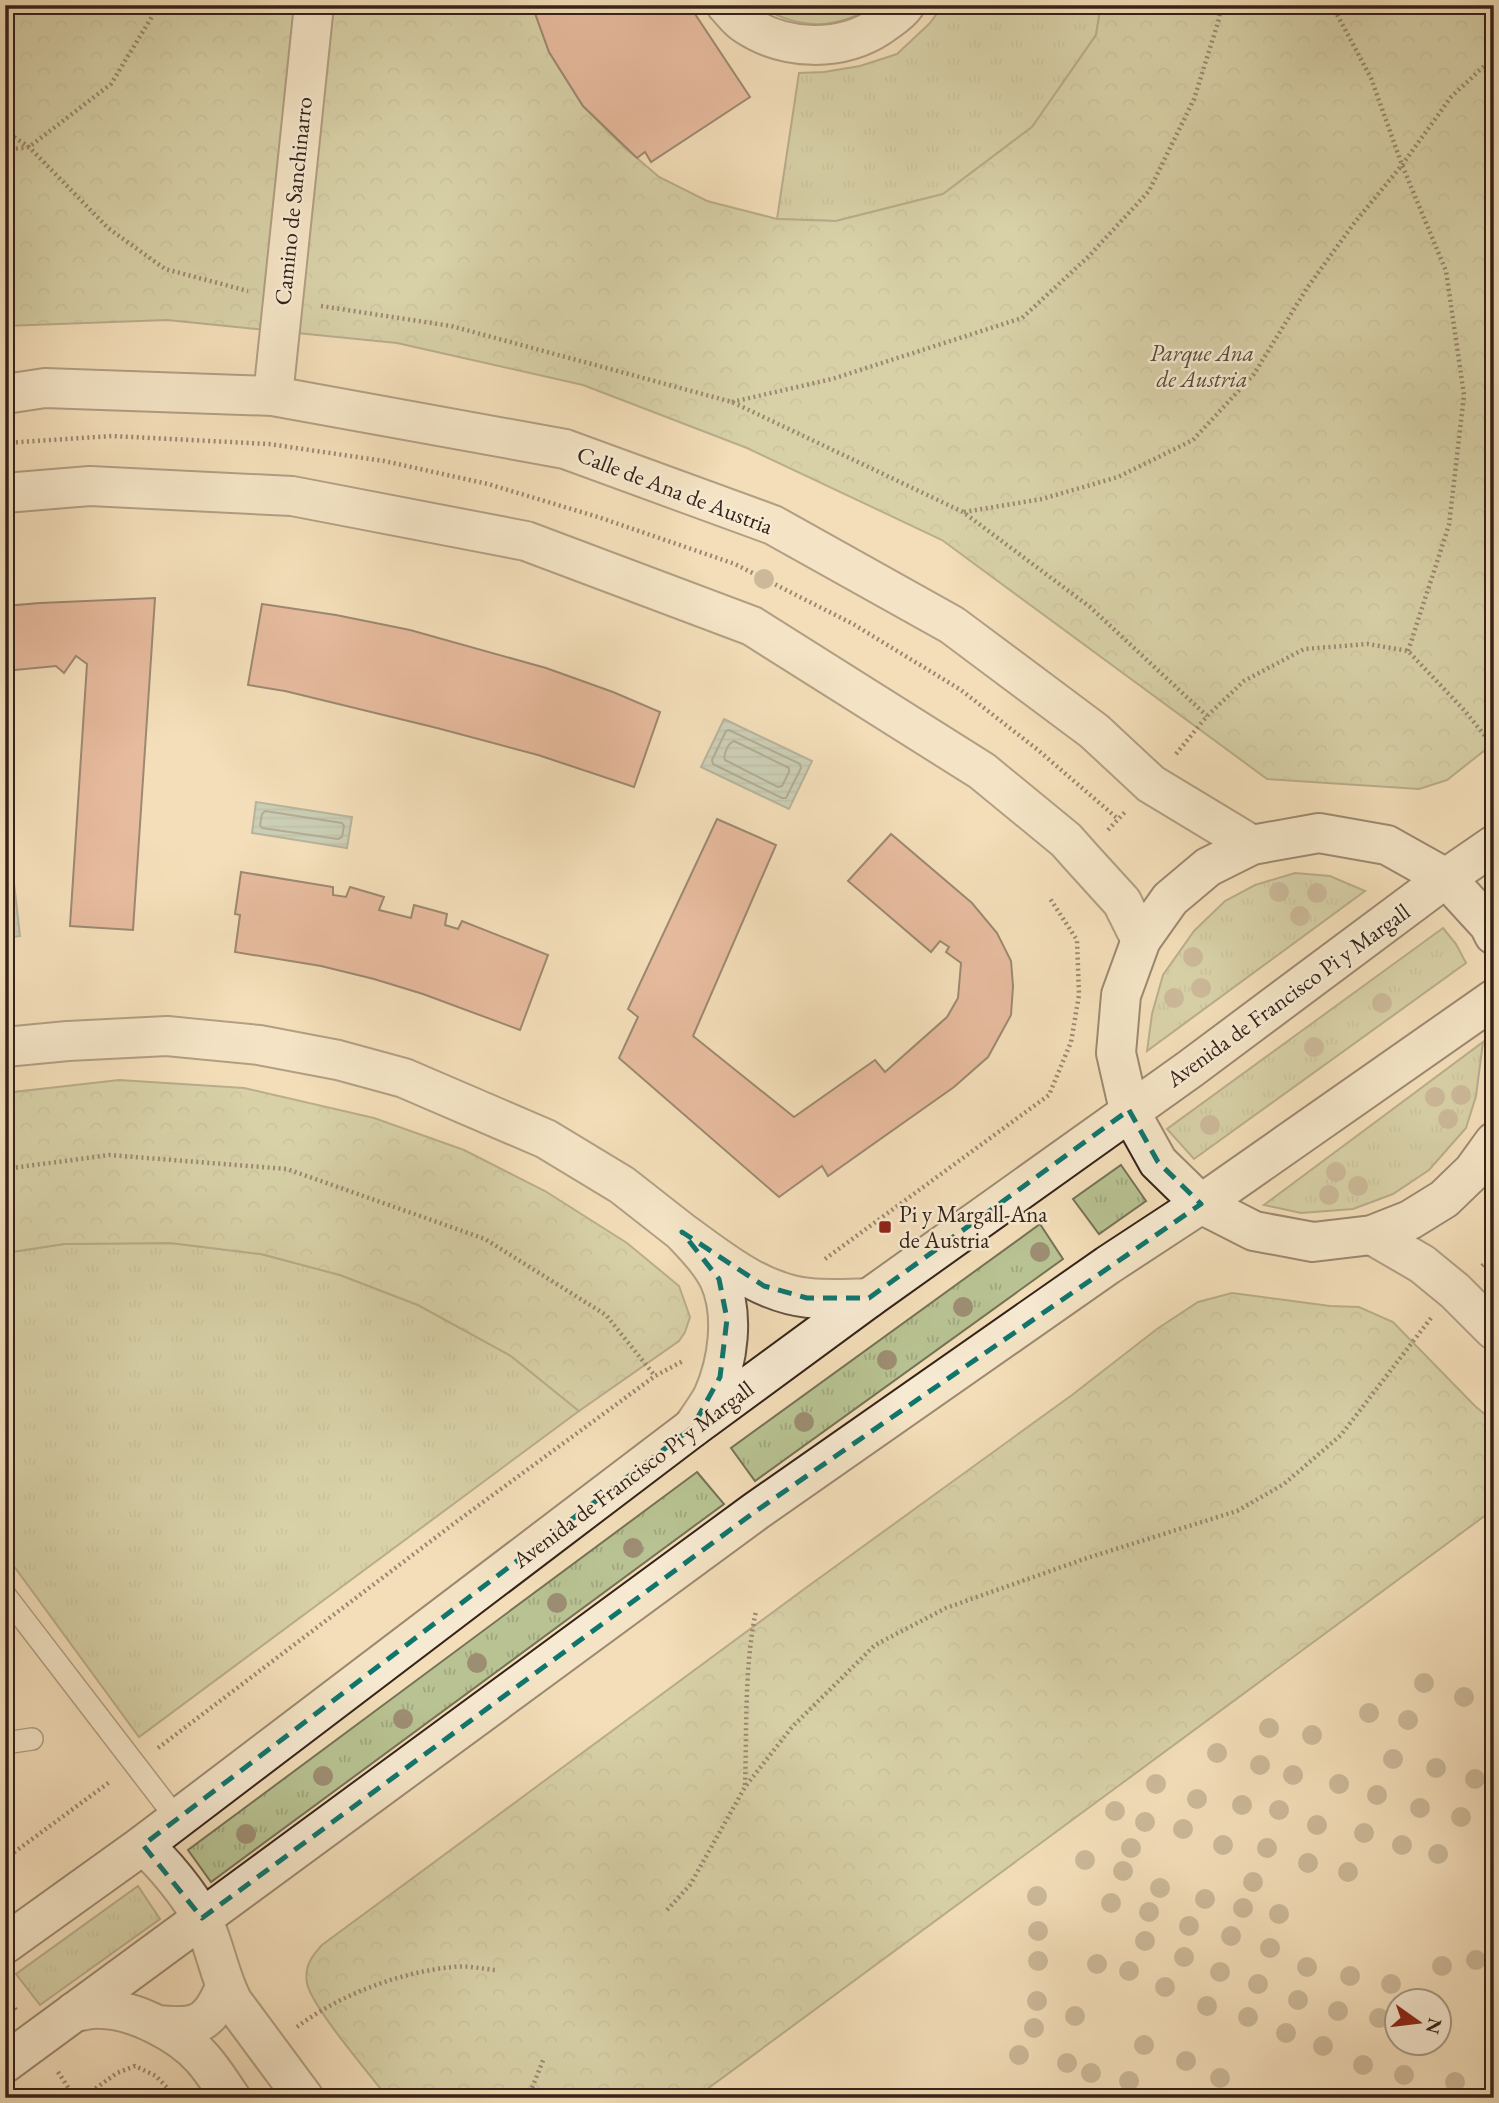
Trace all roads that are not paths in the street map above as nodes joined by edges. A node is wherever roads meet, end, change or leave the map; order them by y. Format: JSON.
{"nodes":[{"id":1,"x":314,"y":5,"type":"edge"},
{"id":2,"x":726,"y":5,"type":"edge"},
{"id":3,"x":905,"y":5,"type":"edge"},
{"id":4,"x":5,"y":394,"type":"edge"},
{"id":5,"x":273,"y":396,"type":"junction"},
{"id":6,"x":5,"y":493,"type":"edge"},
{"id":7,"x":1252,"y":845,"type":"junction"},
{"id":8,"x":1494,"y":845,"type":"edge"},
{"id":9,"x":1446,"y":878,"type":"junction"},
{"id":10,"x":1494,"y":936,"type":"edge"},
{"id":11,"x":1141,"y":940,"type":"junction"},
{"id":12,"x":1494,"y":999,"type":"edge"},
{"id":13,"x":5,"y":1047,"type":"edge"},
{"id":14,"x":1129,"y":1111,"type":"junction"},
{"id":15,"x":1494,"y":1142,"type":"edge"},
{"id":16,"x":1201,"y":1204,"type":"junction"},
{"id":17,"x":682,"y":1231,"type":"junction"},
{"id":18,"x":1372,"y":1235,"type":"junction"},
{"id":19,"x":869,"y":1298,"type":"junction"},
{"id":20,"x":1494,"y":1330,"type":"edge"},
{"id":21,"x":692,"y":1428,"type":"junction"},
{"id":22,"x":5,"y":1595,"type":"edge"},
{"id":23,"x":32,"y":1739,"type":"dead end"},
{"id":24,"x":5,"y":1743,"type":"edge"},
{"id":25,"x":177,"y":1819,"type":"junction"},
{"id":26,"x":143,"y":1845,"type":"junction"},
{"id":27,"x":202,"y":1917,"type":"junction"},
{"id":28,"x":5,"y":1944,"type":"edge"},
{"id":29,"x":225,"y":1987,"type":"junction"},
{"id":30,"x":74,"y":2012,"type":"junction"},
{"id":31,"x":157,"y":2025,"type":"junction"},
{"id":32,"x":5,"y":2063,"type":"edge"},
{"id":33,"x":231,"y":2098,"type":"edge"},
{"id":34,"x":304,"y":2098,"type":"edge"}],
"edges":[{"from":1,"to":5,"type":"street","name":"Camino de Sanchinarro"},
{"from":2,"to":3,"type":"street"},
{"from":4,"to":5,"type":"street","name":"Calle de Ana de Austria"},
{"from":5,"to":7,"type":"street","name":"Calle de Ana de Austria"},
{"from":6,"to":11,"type":"street"},
{"from":7,"to":9,"type":"street"},
{"from":7,"to":11,"type":"street"},
{"from":8,"to":9,"type":"street","name":"Avenida de Francisco Pi y Margall"},
{"from":9,"to":10,"type":"street"},
{"from":9,"to":14,"type":"street","name":"Avenida de Francisco Pi y Margall"},
{"from":11,"to":14,"type":"street"},
{"from":12,"to":16,"type":"street"},
{"from":13,"to":17,"type":"street"},
{"from":14,"to":16,"type":"street"},
{"from":14,"to":19,"type":"street","name":"Avenida de Francisco Pi y Margall"},
{"from":15,"to":18,"type":"street"},
{"from":16,"to":18,"type":"street"},
{"from":16,"to":27,"type":"street"},
{"from":17,"to":19,"type":"street"},
{"from":17,"to":21,"type":"street"},
{"from":18,"to":20,"type":"street"},
{"from":19,"to":21,"type":"street","name":"Avenida de Francisco Pi y Margall"},
{"from":21,"to":25,"type":"street","name":"Avenida de Francisco Pi y Margall"},
{"from":22,"to":25,"type":"lane"},
{"from":23,"to":24,"type":"lane"},
{"from":25,"to":26,"type":"street","name":"Avenida de Francisco Pi y Margall"},
{"from":26,"to":27,"type":"street"},
{"from":26,"to":28,"type":"street","name":"Avenida de Francisco Pi y Margall"},
{"from":27,"to":29,"type":"street"},
{"from":27,"to":30,"type":"street"},
{"from":29,"to":31,"type":"street"},
{"from":29,"to":34,"type":"street"},
{"from":30,"to":31,"type":"street"},
{"from":30,"to":32,"type":"street"},
{"from":31,"to":33,"type":"street"}]}
